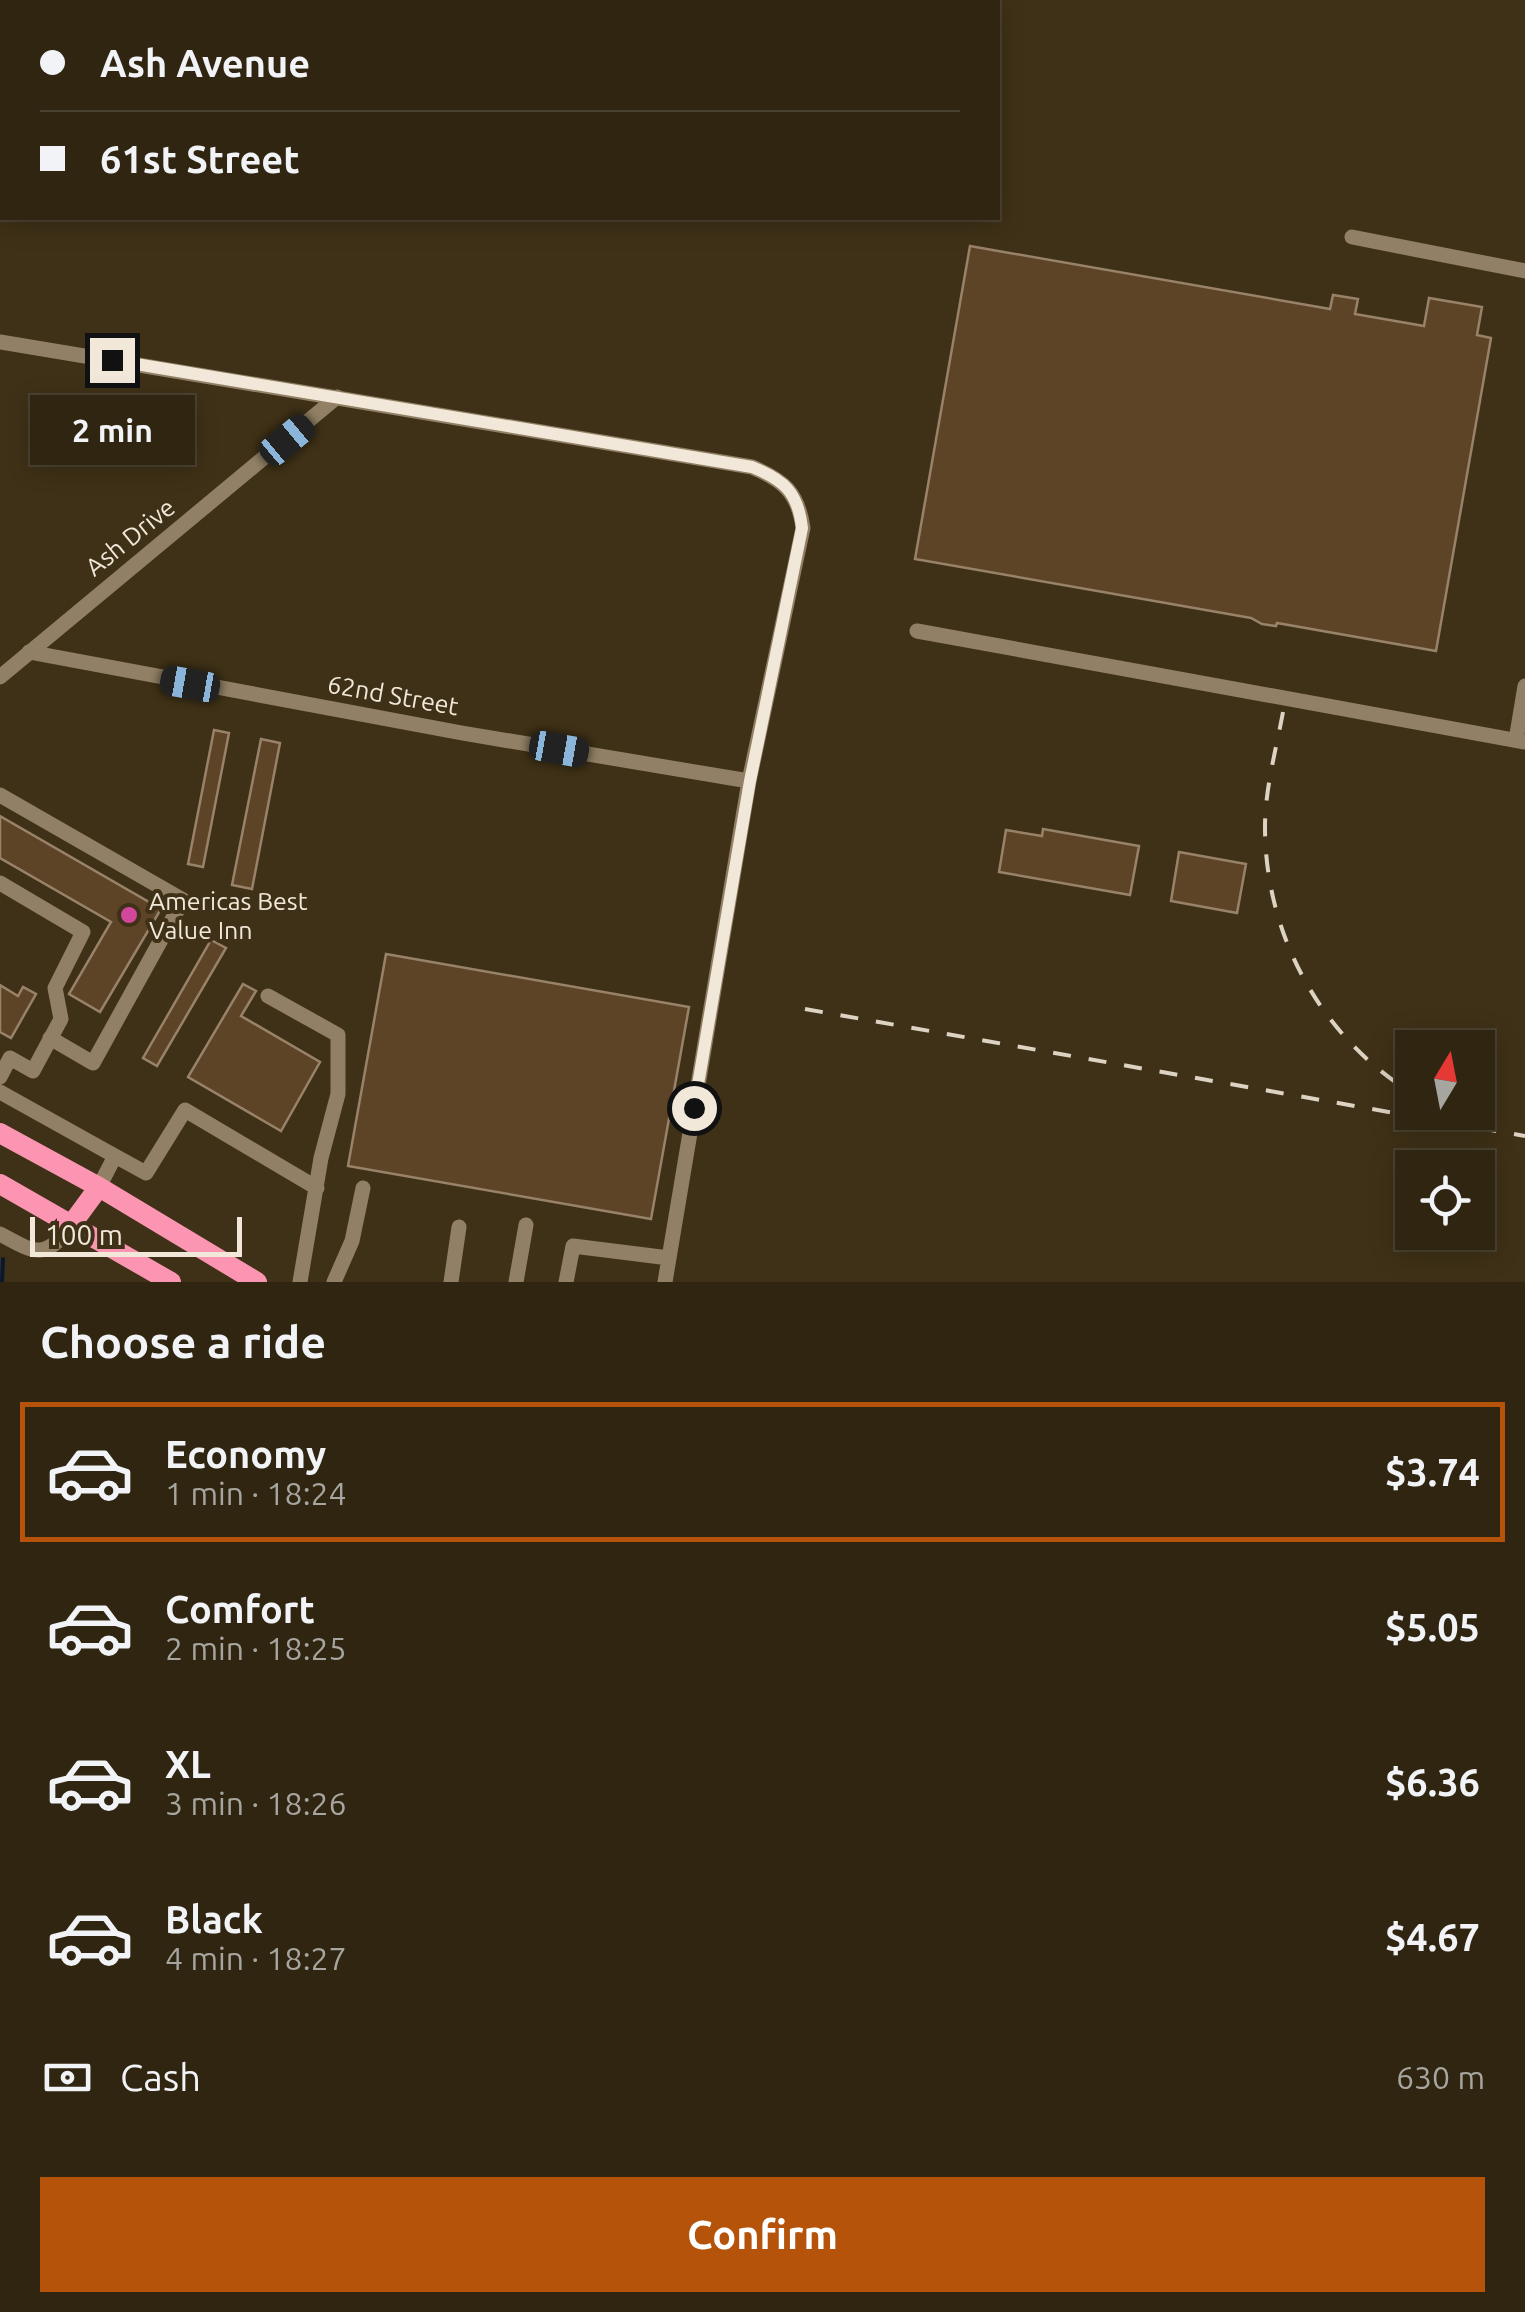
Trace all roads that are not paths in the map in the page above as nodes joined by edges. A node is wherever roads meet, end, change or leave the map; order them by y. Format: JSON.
{"nodes":[{"id":1,"x":1352,"y":237,"type":"dead end"},
{"id":2,"x":1525,"y":271,"type":"edge"},
{"id":3,"x":0,"y":342,"type":"edge"},
{"id":4,"x":337,"y":398,"type":"junction"},
{"id":5,"x":918,"y":631,"type":"dead end"},
{"id":6,"x":29,"y":652,"type":"junction"},
{"id":7,"x":0,"y":677,"type":"edge"},
{"id":8,"x":1525,"y":686,"type":"edge"},
{"id":9,"x":1521,"y":741,"type":"edge"},
{"id":10,"x":750,"y":781,"type":"junction"},
{"id":11,"x":0,"y":794,"type":"edge"},
{"id":12,"x":0,"y":883,"type":"edge"},
{"id":13,"x":268,"y":996,"type":"dead end"},
{"id":14,"x":50,"y":1038,"type":"junction"},
{"id":15,"x":0,"y":1077,"type":"edge"},
{"id":16,"x":0,"y":1092,"type":"edge"},
{"id":17,"x":0,"y":1133,"type":"edge"},
{"id":18,"x":115,"y":1156,"type":"junction"},
{"id":19,"x":0,"y":1184,"type":"edge"},
{"id":20,"x":99,"y":1187,"type":"junction"},
{"id":21,"x":317,"y":1188,"type":"junction"},
{"id":22,"x":363,"y":1188,"type":"dead end"},
{"id":23,"x":71,"y":1225,"type":"junction"},
{"id":24,"x":526,"y":1225,"type":"dead end"},
{"id":25,"x":459,"y":1227,"type":"dead end"},
{"id":26,"x":0,"y":1234,"type":"edge"},
{"id":27,"x":669,"y":1258,"type":"junction"},
{"id":28,"x":171,"y":1282,"type":"edge"},
{"id":29,"x":257,"y":1282,"type":"edge"},
{"id":30,"x":300,"y":1282,"type":"edge"},
{"id":31,"x":334,"y":1282,"type":"edge"},
{"id":32,"x":451,"y":1282,"type":"edge"},
{"id":33,"x":516,"y":1282,"type":"edge"},
{"id":34,"x":566,"y":1282,"type":"edge"},
{"id":35,"x":665,"y":1282,"type":"edge"}],
"edges":[{"from":1,"to":2,"type":"street"},
{"from":3,"to":4,"type":"street"},
{"from":4,"to":6,"type":"street","name":"Ash Drive"},
{"from":4,"to":10,"type":"street"},
{"from":5,"to":9,"type":"street"},
{"from":6,"to":7,"type":"street","name":"Ash Drive"},
{"from":6,"to":10,"type":"street","name":"62nd Street"},
{"from":8,"to":9,"type":"street"},
{"from":10,"to":27,"type":"street"},
{"from":11,"to":14,"type":"street"},
{"from":12,"to":14,"type":"street"},
{"from":13,"to":21,"type":"street"},
{"from":14,"to":15,"type":"street"},
{"from":16,"to":18,"type":"street"},
{"from":17,"to":20,"type":"highway"},
{"from":18,"to":20,"type":"street"},
{"from":18,"to":21,"type":"street"},
{"from":19,"to":23,"type":"highway"},
{"from":20,"to":23,"type":"highway"},
{"from":20,"to":29,"type":"highway"},
{"from":21,"to":30,"type":"street"},
{"from":22,"to":31,"type":"street"},
{"from":23,"to":26,"type":"street"},
{"from":23,"to":28,"type":"highway"},
{"from":24,"to":33,"type":"street"},
{"from":25,"to":32,"type":"street"},
{"from":27,"to":34,"type":"street"},
{"from":27,"to":35,"type":"street"}]}
